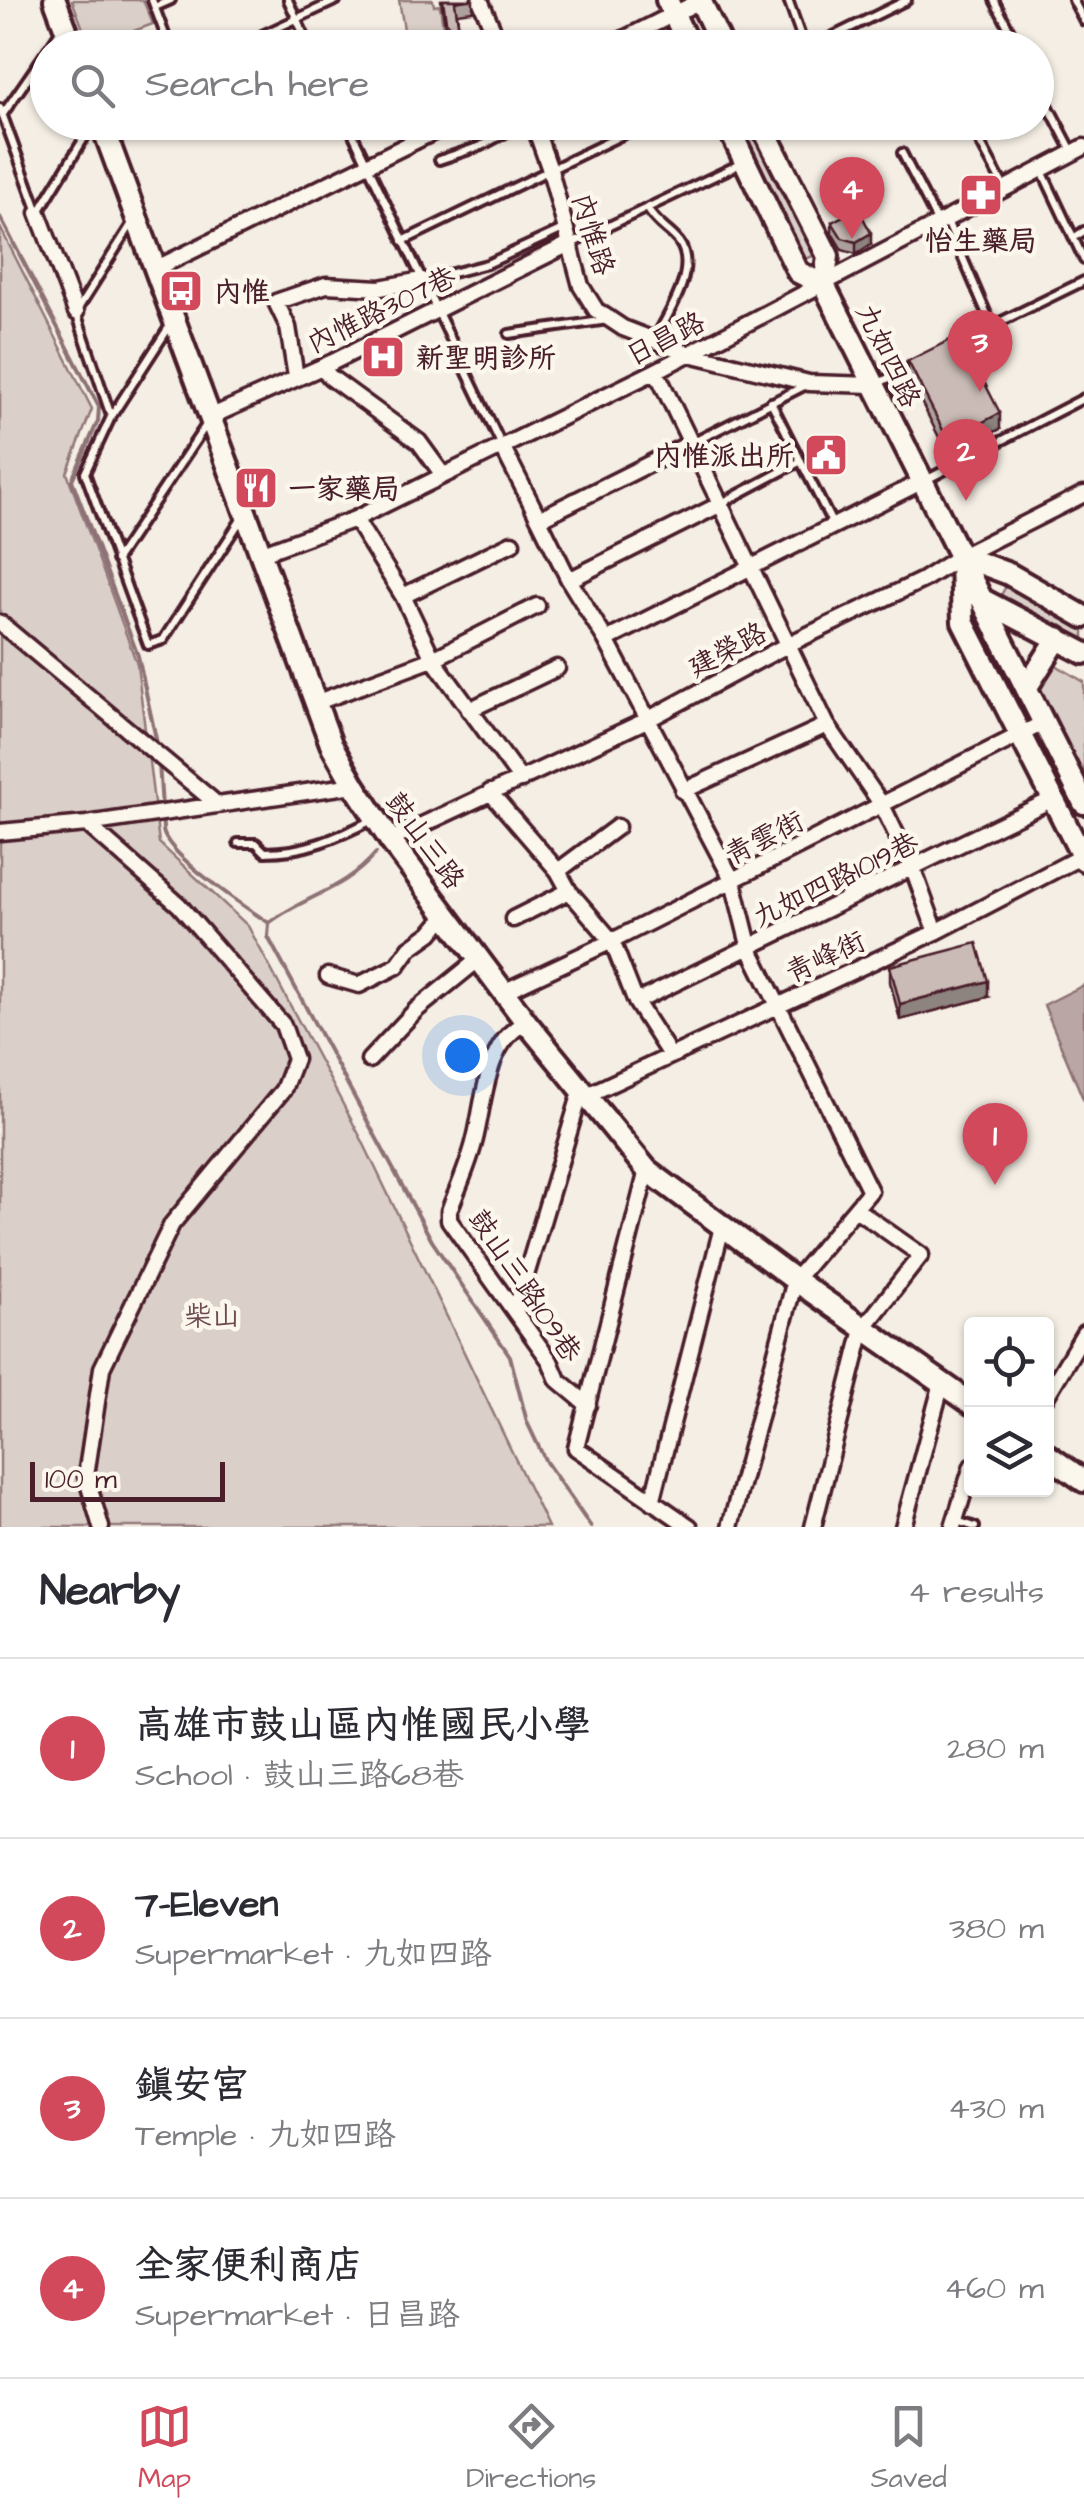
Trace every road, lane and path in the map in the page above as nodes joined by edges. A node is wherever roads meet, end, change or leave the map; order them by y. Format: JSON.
{"nodes":[{"id":1,"x":55,"y":0,"type":"edge"},
{"id":2,"x":170,"y":0,"type":"edge"},
{"id":3,"x":288,"y":0,"type":"edge"},
{"id":4,"x":337,"y":0,"type":"edge"},
{"id":5,"x":480,"y":0,"type":"edge"},
{"id":6,"x":701,"y":0,"type":"edge"},
{"id":7,"x":788,"y":0,"type":"edge"},
{"id":8,"x":907,"y":0,"type":"edge"},
{"id":9,"x":994,"y":0,"type":"edge"},
{"id":10,"x":1073,"y":0,"type":"edge"},
{"id":11,"x":153,"y":4,"type":"edge"},
{"id":12,"x":670,"y":7,"type":"edge"},
{"id":13,"x":296,"y":18,"type":"junction"},
{"id":14,"x":1084,"y":21,"type":"edge"},
{"id":15,"x":64,"y":24,"type":"junction"},
{"id":16,"x":60,"y":30,"type":"edge"},
{"id":17,"x":66,"y":30,"type":"edge"},
{"id":18,"x":163,"y":30,"type":"edge"},
{"id":19,"x":272,"y":30,"type":"edge"},
{"id":20,"x":302,"y":30,"type":"edge"},
{"id":21,"x":493,"y":30,"type":"edge"},
{"id":22,"x":634,"y":30,"type":"edge"},
{"id":23,"x":681,"y":30,"type":"edge"},
{"id":24,"x":715,"y":30,"type":"edge"},
{"id":25,"x":800,"y":30,"type":"edge"},
{"id":26,"x":844,"y":30,"type":"edge"},
{"id":27,"x":1009,"y":30,"type":"edge"},
{"id":28,"x":30,"y":73,"type":"edge"},
{"id":29,"x":1054,"y":111,"type":"edge"},
{"id":30,"x":1,"y":112,"type":"edge"},
{"id":31,"x":85,"y":140,"type":"edge"},
{"id":32,"x":105,"y":140,"type":"edge"},
{"id":33,"x":355,"y":140,"type":"edge"},
{"id":34,"x":418,"y":140,"type":"edge"},
{"id":35,"x":493,"y":140,"type":"edge"},
{"id":36,"x":538,"y":140,"type":"edge"},
{"id":37,"x":611,"y":140,"type":"edge"},
{"id":38,"x":735,"y":140,"type":"edge"},
{"id":39,"x":769,"y":140,"type":"edge"},
{"id":40,"x":979,"y":140,"type":"edge"},
{"id":41,"x":1078,"y":150,"type":"edge"},
{"id":42,"x":902,"y":153,"type":"dead end"},
{"id":43,"x":439,"y":160,"type":"dead end"},
{"id":44,"x":745,"y":162,"type":"junction"},
{"id":45,"x":367,"y":165,"type":"junction"},
{"id":46,"x":1040,"y":168,"type":"junction"},
{"id":47,"x":550,"y":170,"type":"junction"},
{"id":48,"x":1004,"y":188,"type":"junction"},
{"id":49,"x":647,"y":208,"type":"junction"},
{"id":50,"x":38,"y":214,"type":"junction"},
{"id":51,"x":137,"y":215,"type":"junction"},
{"id":52,"x":942,"y":222,"type":"junction"},
{"id":53,"x":564,"y":229,"type":"junction"},
{"id":54,"x":1084,"y":231,"type":"edge"},
{"id":55,"x":1074,"y":236,"type":"junction"},
{"id":56,"x":403,"y":241,"type":"junction"},
{"id":57,"x":570,"y":244,"type":"junction"},
{"id":58,"x":1084,"y":260,"type":"edge"},
{"id":59,"x":156,"y":269,"type":"junction"},
{"id":60,"x":422,"y":280,"type":"junction"},
{"id":61,"x":1084,"y":281,"type":"edge"},
{"id":62,"x":824,"y":285,"type":"junction"},
{"id":63,"x":76,"y":312,"type":"junction"},
{"id":64,"x":436,"y":312,"type":"junction"},
{"id":65,"x":174,"y":318,"type":"junction"},
{"id":66,"x":609,"y":320,"type":"junction"},
{"id":67,"x":992,"y":326,"type":"junction"},
{"id":68,"x":509,"y":334,"type":"dead end"},
{"id":69,"x":654,"y":341,"type":"junction"},
{"id":70,"x":947,"y":348,"type":"edge"},
{"id":71,"x":690,"y":354,"type":"junction"},
{"id":72,"x":917,"y":363,"type":"edge"},
{"id":73,"x":322,"y":366,"type":"junction"},
{"id":74,"x":656,"y":371,"type":"junction"},
{"id":75,"x":296,"y":377,"type":"junction"},
{"id":76,"x":809,"y":383,"type":"junction"},
{"id":77,"x":873,"y":386,"type":"junction"},
{"id":78,"x":1084,"y":398,"type":"edge"},
{"id":79,"x":771,"y":402,"type":"junction"},
{"id":80,"x":212,"y":416,"type":"junction"},
{"id":81,"x":111,"y":417,"type":"junction"},
{"id":82,"x":691,"y":443,"type":"junction"},
{"id":83,"x":502,"y":446,"type":"junction"},
{"id":84,"x":801,"y":461,"type":"junction"},
{"id":85,"x":443,"y":475,"type":"junction"},
{"id":86,"x":923,"y":482,"type":"junction"},
{"id":87,"x":1084,"y":494,"type":"edge"},
{"id":88,"x":720,"y":504,"type":"junction"},
{"id":89,"x":246,"y":513,"type":"junction"},
{"id":90,"x":355,"y":518,"type":"junction"},
{"id":91,"x":539,"y":519,"type":"junction"},
{"id":92,"x":834,"y":527,"type":"junction"},
{"id":93,"x":512,"y":542,"type":"dead end"},
{"id":94,"x":260,"y":554,"type":"junction"},
{"id":95,"x":961,"y":556,"type":"junction"},
{"id":96,"x":116,"y":561,"type":"junction"},
{"id":97,"x":752,"y":569,"type":"junction"},
{"id":98,"x":569,"y":580,"type":"junction"},
{"id":99,"x":403,"y":596,"type":"junction"},
{"id":100,"x":984,"y":600,"type":"junction"},
{"id":101,"x":538,"y":606,"type":"dead end"},
{"id":102,"x":1084,"y":617,"type":"edge"},
{"id":103,"x":0,"y":623,"type":"edge"},
{"id":104,"x":1058,"y":638,"type":"junction"},
{"id":105,"x":606,"y":640,"type":"junction"},
{"id":106,"x":789,"y":644,"type":"junction"},
{"id":107,"x":1084,"y":653,"type":"edge"},
{"id":108,"x":434,"y":659,"type":"junction"},
{"id":109,"x":558,"y":668,"type":"dead end"},
{"id":110,"x":1028,"y":688,"type":"junction"},
{"id":111,"x":315,"y":703,"type":"junction"},
{"id":112,"x":469,"y":710,"type":"junction"},
{"id":113,"x":648,"y":720,"type":"junction"},
{"id":114,"x":1045,"y":722,"type":"junction"},
{"id":115,"x":827,"y":725,"type":"junction"},
{"id":116,"x":1022,"y":734,"type":"junction"},
{"id":117,"x":521,"y":780,"type":"junction"},
{"id":118,"x":354,"y":785,"type":"junction"},
{"id":119,"x":682,"y":791,"type":"junction"},
{"id":120,"x":490,"y":792,"type":"junction"},
{"id":121,"x":1055,"y":798,"type":"junction"},
{"id":122,"x":1084,"y":803,"type":"edge"},
{"id":123,"x":218,"y":805,"type":"junction"},
{"id":124,"x":882,"y":805,"type":"junction"},
{"id":125,"x":376,"y":818,"type":"junction"},
{"id":126,"x":87,"y":824,"type":"junction"},
{"id":127,"x":616,"y":827,"type":"dead end"},
{"id":128,"x":0,"y":832,"type":"edge"},
{"id":129,"x":390,"y":840,"type":"junction"},
{"id":130,"x":238,"y":843,"type":"dead end"},
{"id":131,"x":1083,"y":857,"type":"edge"},
{"id":132,"x":913,"y":869,"type":"junction"},
{"id":133,"x":558,"y":871,"type":"junction"},
{"id":134,"x":733,"y":881,"type":"junction"},
{"id":135,"x":569,"y":892,"type":"junction"},
{"id":136,"x":446,"y":915,"type":"junction"},
{"id":137,"x":513,"y":919,"type":"dead end"},
{"id":138,"x":936,"y":932,"type":"junction"},
{"id":139,"x":612,"y":942,"type":"junction"},
{"id":140,"x":750,"y":949,"type":"junction"},
{"id":141,"x":479,"y":959,"type":"junction"},
{"id":142,"x":328,"y":976,"type":"dead end"},
{"id":143,"x":503,"y":992,"type":"junction"},
{"id":144,"x":636,"y":1002,"type":"junction"},
{"id":145,"x":779,"y":1005,"type":"junction"},
{"id":146,"x":526,"y":1022,"type":"junction"},
{"id":147,"x":670,"y":1054,"type":"junction"},
{"id":148,"x":370,"y":1060,"type":"dead end"},
{"id":149,"x":583,"y":1094,"type":"junction"},
{"id":150,"x":647,"y":1170,"type":"junction"},
{"id":151,"x":857,"y":1210,"type":"junction"},
{"id":152,"x":722,"y":1227,"type":"junction"},
{"id":153,"x":795,"y":1280,"type":"junction"},
{"id":154,"x":515,"y":1312,"type":"junction"},
{"id":155,"x":863,"y":1329,"type":"junction"},
{"id":156,"x":1084,"y":1333,"type":"edge"},
{"id":157,"x":942,"y":1383,"type":"junction"},
{"id":158,"x":1054,"y":1384,"type":"edge"},
{"id":159,"x":964,"y":1398,"type":"edge"},
{"id":160,"x":588,"y":1405,"type":"junction"},
{"id":161,"x":1054,"y":1460,"type":"edge"},
{"id":162,"x":1084,"y":1481,"type":"edge"},
{"id":163,"x":964,"y":1492,"type":"edge"},
{"id":164,"x":652,"y":1502,"type":"junction"},
{"id":165,"x":954,"y":1524,"type":"edge"},
{"id":166,"x":100,"y":1527,"type":"edge"},
{"id":167,"x":690,"y":1527,"type":"edge"},
{"id":168,"x":730,"y":1527,"type":"edge"},
{"id":169,"x":813,"y":1527,"type":"edge"},
{"id":170,"x":903,"y":1527,"type":"edge"},
{"id":171,"x":975,"y":1527,"type":"edge"}],
"edges":[{"from":1,"to":15,"type":"street"},
{"from":2,"to":11,"type":"lane"},
{"from":3,"to":13,"type":"lane"},
{"from":4,"to":13,"type":"lane"},
{"from":5,"to":21,"type":"street"},
{"from":6,"to":12,"type":"street"},
{"from":6,"to":24,"type":"street"},
{"from":7,"to":25,"type":"lane"},
{"from":8,"to":26,"type":"lane"},
{"from":9,"to":27,"type":"lane"},
{"from":10,"to":14,"type":"lane"},
{"from":11,"to":18,"type":"lane"},
{"from":12,"to":22,"type":"street"},
{"from":12,"to":23,"type":"street"},
{"from":13,"to":19,"type":"lane"},
{"from":13,"to":20,"type":"lane"},
{"from":15,"to":16,"type":"lane"},
{"from":15,"to":17,"type":"street"},
{"from":28,"to":30,"type":"lane"},
{"from":29,"to":41,"type":"lane"},
{"from":30,"to":50,"type":"lane"},
{"from":31,"to":50,"type":"lane"},
{"from":32,"to":51,"type":"street","name":"鼓山三路"},
{"from":33,"to":45,"type":"lane"},
{"from":34,"to":45,"type":"street"},
{"from":35,"to":43,"type":"lane"},
{"from":36,"to":47,"type":"street","name":"內惟路"},
{"from":37,"to":47,"type":"lane"},
{"from":38,"to":44,"type":"street","name":"九如四路"},
{"from":39,"to":62,"type":"street","name":"九如四路"},
{"from":40,"to":48,"type":"lane"},
{"from":41,"to":46,"type":"street","name":"日昌路"},
{"from":42,"to":52,"type":"lane"},
{"from":44,"to":49,"type":"lane"},
{"from":44,"to":62,"type":"street","name":"九如四路"},
{"from":45,"to":56,"type":"lane"},
{"from":45,"to":59,"type":"street"},
{"from":46,"to":48,"type":"street","name":"日昌路"},
{"from":46,"to":55,"type":"lane"},
{"from":47,"to":53,"type":"street","name":"內惟路"},
{"from":47,"to":56,"type":"lane"},
{"from":48,"to":52,"type":"street","name":"日昌路"},
{"from":49,"to":57,"type":"lane"},
{"from":49,"to":69,"type":"lane"},
{"from":50,"to":63,"type":"street"},
{"from":51,"to":59,"type":"street","name":"鼓山三路"},
{"from":51,"to":63,"type":"lane"},
{"from":52,"to":62,"type":"street","name":"日昌路"},
{"from":52,"to":67,"type":"lane"},
{"from":53,"to":57,"type":"street","name":"內惟路"},
{"from":53,"to":60,"type":"lane"},
{"from":54,"to":55,"type":"lane"},
{"from":55,"to":58,"type":"lane"},
{"from":56,"to":60,"type":"lane"},
{"from":57,"to":64,"type":"street","name":"內惟路307巷"},
{"from":57,"to":66,"type":"street","name":"內惟路"},
{"from":59,"to":65,"type":"street","name":"鼓山三路"},
{"from":60,"to":64,"type":"lane"},
{"from":60,"to":75,"type":"street"},
{"from":61,"to":67,"type":"lane"},
{"from":62,"to":71,"type":"street","name":"日昌路"},
{"from":62,"to":77,"type":"street","name":"九如四路"},
{"from":63,"to":81,"type":"lane"},
{"from":64,"to":73,"type":"street","name":"內惟路307巷"},
{"from":64,"to":83,"type":"lane"},
{"from":65,"to":80,"type":"street","name":"鼓山三路"},
{"from":65,"to":81,"type":"lane"},
{"from":66,"to":68,"type":"lane"},
{"from":66,"to":69,"type":"street","name":"內惟路"},
{"from":67,"to":70,"type":"lane"},
{"from":69,"to":71,"type":"street","name":"內惟路"},
{"from":71,"to":74,"type":"street","name":"日昌路"},
{"from":71,"to":76,"type":"street","name":"內惟路"},
{"from":72,"to":77,"type":"lane"},
{"from":73,"to":75,"type":"street","name":"內惟路307巷"},
{"from":73,"to":85,"type":"street"},
{"from":74,"to":82,"type":"street"},
{"from":74,"to":83,"type":"street","name":"日昌路"},
{"from":75,"to":80,"type":"street","name":"內惟路307巷"},
{"from":76,"to":77,"type":"street","name":"內惟路"},
{"from":76,"to":79,"type":"lane"},
{"from":77,"to":86,"type":"street","name":"九如四路"},
{"from":78,"to":86,"type":"lane"},
{"from":79,"to":82,"type":"lane"},
{"from":79,"to":84,"type":"lane"},
{"from":80,"to":89,"type":"street","name":"鼓山三路"},
{"from":80,"to":96,"type":"lane"},
{"from":81,"to":96,"type":"lane"},
{"from":82,"to":88,"type":"street"},
{"from":82,"to":91,"type":"street"},
{"from":83,"to":85,"type":"street","name":"日昌路"},
{"from":83,"to":91,"type":"street"},
{"from":84,"to":88,"type":"lane"},
{"from":84,"to":92,"type":"lane"},
{"from":85,"to":90,"type":"street","name":"日昌路"},
{"from":86,"to":92,"type":"street"},
{"from":86,"to":95,"type":"street","name":"九如四路"},
{"from":87,"to":95,"type":"street","name":"建榮路"},
{"from":88,"to":97,"type":"street"},
{"from":88,"to":98,"type":"street"},
{"from":89,"to":94,"type":"street","name":"鼓山三路"},
{"from":89,"to":96,"type":"lane"},
{"from":90,"to":94,"type":"street","name":"日昌路"},
{"from":90,"to":99,"type":"street"},
{"from":91,"to":98,"type":"street"},
{"from":92,"to":97,"type":"street"},
{"from":93,"to":99,"type":"street"},
{"from":94,"to":111,"type":"street","name":"鼓山三路"},
{"from":95,"to":100,"type":"street","name":"九如四路"},
{"from":95,"to":102,"type":"street"},
{"from":95,"to":106,"type":"street","name":"建榮路"},
{"from":95,"to":116,"type":"street","name":"九如四路"},
{"from":97,"to":105,"type":"street"},
{"from":97,"to":106,"type":"street"},
{"from":98,"to":105,"type":"street"},
{"from":99,"to":108,"type":"street"},
{"from":100,"to":104,"type":"street"},
{"from":100,"to":110,"type":"street","name":"九如四路"},
{"from":101,"to":108,"type":"street"},
{"from":103,"to":123,"type":"street"},
{"from":104,"to":107,"type":"street"},
{"from":104,"to":110,"type":"street"},
{"from":105,"to":113,"type":"street"},
{"from":106,"to":113,"type":"street","name":"建榮路"},
{"from":106,"to":115,"type":"street"},
{"from":108,"to":111,"type":"street"},
{"from":108,"to":112,"type":"street"},
{"from":109,"to":112,"type":"street"},
{"from":110,"to":114,"type":"street","name":"九如四路"},
{"from":111,"to":118,"type":"street","name":"鼓山三路"},
{"from":112,"to":117,"type":"street"},
{"from":113,"to":117,"type":"street","name":"建榮路"},
{"from":113,"to":119,"type":"street"},
{"from":114,"to":116,"type":"street","name":"青雲街"},
{"from":114,"to":122,"type":"street","name":"九如四路"},
{"from":115,"to":119,"type":"street"},
{"from":115,"to":124,"type":"street"},
{"from":116,"to":121,"type":"street","name":"九如四路"},
{"from":116,"to":124,"type":"street","name":"青雲街"},
{"from":117,"to":120,"type":"street","name":"建榮路"},
{"from":118,"to":123,"type":"street"},
{"from":118,"to":125,"type":"street","name":"鼓山三路"},
{"from":119,"to":134,"type":"street"},
{"from":120,"to":129,"type":"street","name":"建榮路"},
{"from":120,"to":133,"type":"street"},
{"from":121,"to":131,"type":"street","name":"九如四路"},
{"from":121,"to":132,"type":"street","name":"九如四路1019巷"},
{"from":123,"to":126,"type":"street"},
{"from":124,"to":132,"type":"street"},
{"from":124,"to":134,"type":"street","name":"青雲街"},
{"from":125,"to":129,"type":"street","name":"鼓山三路"},
{"from":125,"to":130,"type":"lane"},
{"from":126,"to":128,"type":"street"},
{"from":126,"to":166,"type":"street"},
{"from":127,"to":133,"type":"street"},
{"from":129,"to":136,"type":"street","name":"鼓山三路"},
{"from":131,"to":138,"type":"street","name":"青峰街"},
{"from":132,"to":138,"type":"street"},
{"from":132,"to":140,"type":"street","name":"九如四路1019巷"},
{"from":133,"to":135,"type":"street"},
{"from":134,"to":139,"type":"street","name":"青雲街"},
{"from":134,"to":140,"type":"street"},
{"from":135,"to":137,"type":"street"},
{"from":135,"to":139,"type":"street"},
{"from":136,"to":141,"type":"street","name":"鼓山三路"},
{"from":136,"to":142,"type":"street"},
{"from":138,"to":145,"type":"street","name":"青峰街"},
{"from":139,"to":143,"type":"street","name":"青雲街"},
{"from":139,"to":144,"type":"street"},
{"from":140,"to":144,"type":"street","name":"九如四路1019巷"},
{"from":140,"to":145,"type":"street"},
{"from":141,"to":143,"type":"street","name":"鼓山三路"},
{"from":141,"to":148,"type":"street"},
{"from":143,"to":146,"type":"street","name":"鼓山三路"},
{"from":144,"to":147,"type":"street"},
{"from":145,"to":147,"type":"street","name":"青峰街"},
{"from":145,"to":151,"type":"street"},
{"from":146,"to":149,"type":"street","name":"鼓山三路"},
{"from":146,"to":154,"type":"street","name":"鼓山三路109巷"},
{"from":147,"to":149,"type":"street","name":"青峰街"},
{"from":149,"to":150,"type":"street","name":"鼓山三路"},
{"from":149,"to":154,"type":"street"},
{"from":150,"to":152,"type":"street","name":"鼓山三路"},
{"from":150,"to":160,"type":"street"},
{"from":151,"to":153,"type":"street"},
{"from":151,"to":155,"type":"street"},
{"from":152,"to":153,"type":"street","name":"鼓山三路"},
{"from":152,"to":164,"type":"street"},
{"from":153,"to":155,"type":"street","name":"鼓山三路"},
{"from":153,"to":168,"type":"street"},
{"from":154,"to":160,"type":"street","name":"鼓山三路109巷"},
{"from":155,"to":157,"type":"street","name":"鼓山三路"},
{"from":155,"to":169,"type":"street"},
{"from":156,"to":158,"type":"street"},
{"from":157,"to":159,"type":"street","name":"鼓山三路"},
{"from":157,"to":170,"type":"street"},
{"from":160,"to":164,"type":"street"},
{"from":161,"to":162,"type":"street"},
{"from":163,"to":165,"type":"street"},
{"from":164,"to":167,"type":"street"},
{"from":165,"to":171,"type":"lane"}]}
